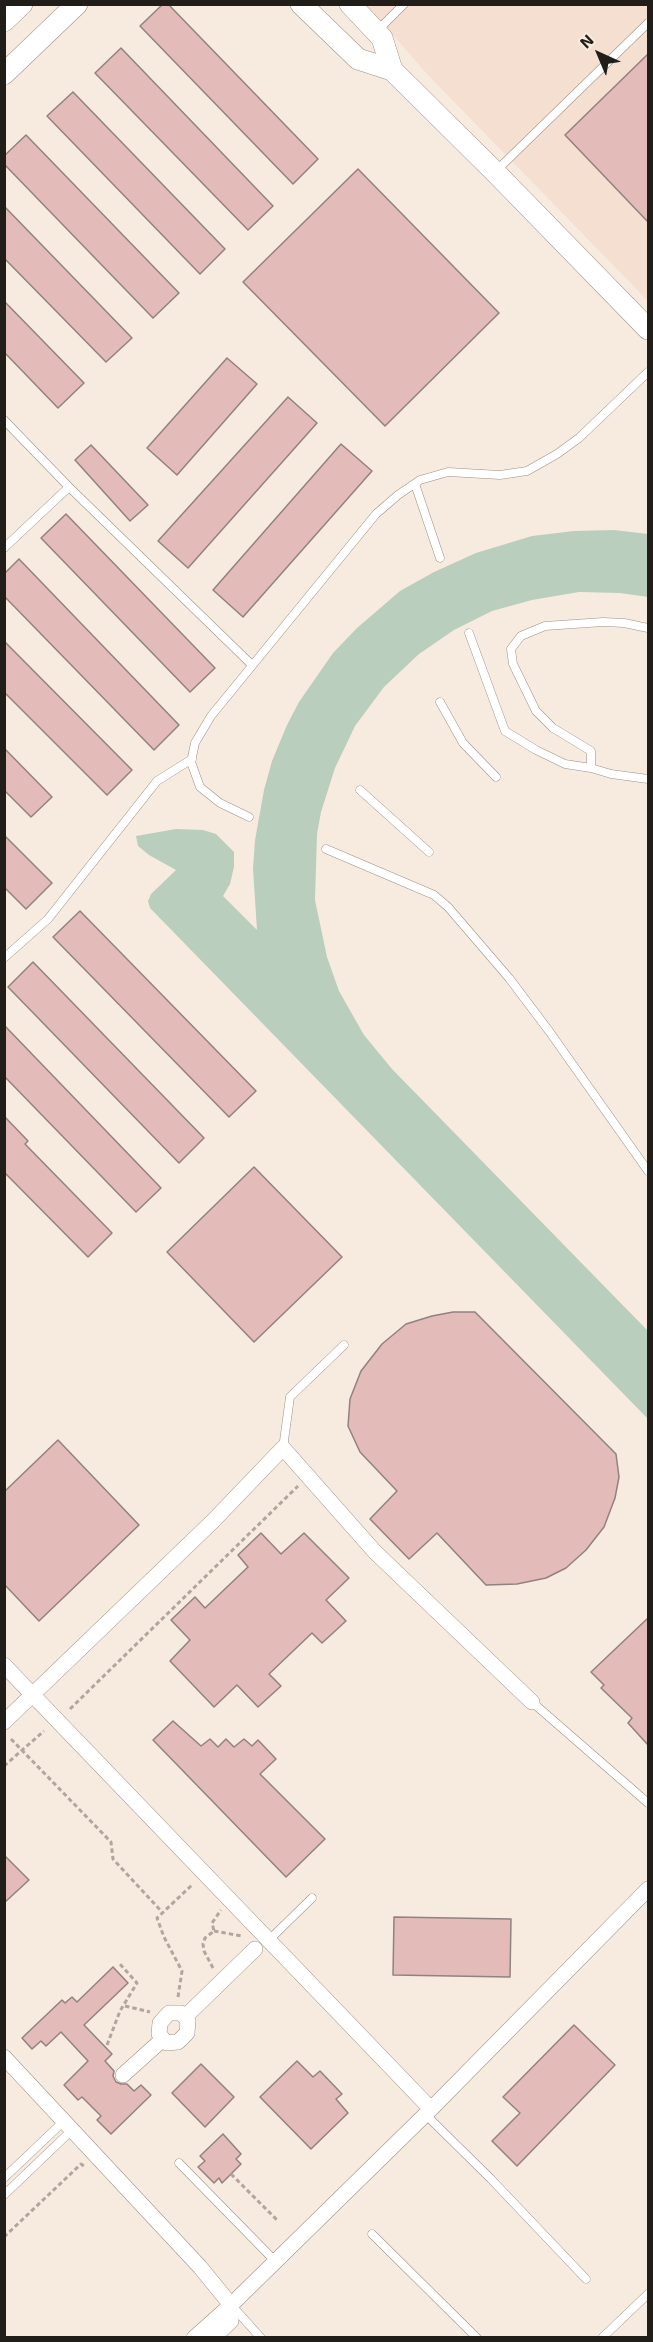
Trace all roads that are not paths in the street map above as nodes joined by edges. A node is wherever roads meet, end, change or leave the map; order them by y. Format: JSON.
{"nodes":[{"id":1,"x":22,"y":4,"type":"edge"},
{"id":2,"x":77,"y":4,"type":"edge"},
{"id":3,"x":301,"y":4,"type":"edge"},
{"id":4,"x":350,"y":4,"type":"edge"},
{"id":5,"x":404,"y":4,"type":"edge"},
{"id":6,"x":4,"y":21,"type":"edge"},
{"id":7,"x":648,"y":23,"type":"edge"},
{"id":8,"x":376,"y":31,"type":"junction"},
{"id":9,"x":6,"y":70,"type":"edge"},
{"id":10,"x":392,"y":70,"type":"junction"},
{"id":11,"x":495,"y":172,"type":"junction"},
{"id":12,"x":646,"y":321,"type":"edge"},
{"id":13,"x":648,"y":372,"type":"edge"},
{"id":14,"x":4,"y":420,"type":"edge"},
{"id":15,"x":415,"y":484,"type":"junction"},
{"id":16,"x":69,"y":487,"type":"junction"},
{"id":17,"x":4,"y":548,"type":"edge"},
{"id":18,"x":440,"y":558,"type":"dead end"},
{"id":19,"x":648,"y":628,"type":"edge"},
{"id":20,"x":469,"y":633,"type":"dead end"},
{"id":21,"x":252,"y":665,"type":"junction"},
{"id":22,"x":440,"y":702,"type":"dead end"},
{"id":23,"x":192,"y":759,"type":"junction"},
{"id":24,"x":591,"y":768,"type":"junction"},
{"id":25,"x":496,"y":777,"type":"dead end"},
{"id":26,"x":648,"y":779,"type":"edge"},
{"id":27,"x":360,"y":790,"type":"dead end"},
{"id":28,"x":249,"y":817,"type":"dead end"},
{"id":29,"x":326,"y":849,"type":"dead end"},
{"id":30,"x":429,"y":852,"type":"dead end"},
{"id":31,"x":4,"y":958,"type":"edge"},
{"id":32,"x":648,"y":1171,"type":"edge"},
{"id":33,"x":344,"y":1345,"type":"dead end"},
{"id":34,"x":283,"y":1448,"type":"junction"},
{"id":35,"x":5,"y":1666,"type":"edge"},
{"id":36,"x":33,"y":1694,"type":"junction"},
{"id":37,"x":532,"y":1702,"type":"joint"},
{"id":38,"x":4,"y":1722,"type":"edge"},
{"id":39,"x":648,"y":1803,"type":"edge"},
{"id":40,"x":648,"y":1890,"type":"edge"},
{"id":41,"x":312,"y":1898,"type":"dead end"},
{"id":42,"x":269,"y":1940,"type":"junction"},
{"id":43,"x":255,"y":1949,"type":"dead end"},
{"id":44,"x":180,"y":2015,"type":"junction"},
{"id":45,"x":163,"y":2039,"type":"junction"},
{"id":46,"x":4,"y":2057,"type":"edge"},
{"id":47,"x":123,"y":2075,"type":"dead end"},
{"id":48,"x":428,"y":2112,"type":"junction"},
{"id":49,"x":68,"y":2125,"type":"junction"},
{"id":50,"x":179,"y":2163,"type":"dead end"},
{"id":51,"x":4,"y":2178,"type":"edge"},
{"id":52,"x":4,"y":2195,"type":"edge"},
{"id":53,"x":372,"y":2234,"type":"dead end"},
{"id":54,"x":275,"y":2261,"type":"junction"},
{"id":55,"x":586,"y":2279,"type":"dead end"},
{"id":56,"x":648,"y":2294,"type":"edge"},
{"id":57,"x":231,"y":2305,"type":"junction"},
{"id":58,"x":194,"y":2337,"type":"edge"},
{"id":59,"x":213,"y":2337,"type":"edge"},
{"id":60,"x":261,"y":2337,"type":"edge"},
{"id":61,"x":477,"y":2337,"type":"edge"},
{"id":62,"x":602,"y":2337,"type":"edge"}],
"edges":[{"from":1,"to":6,"type":"main road"},
{"from":2,"to":9,"type":"main road"},
{"from":3,"to":10,"type":"main road"},
{"from":4,"to":8,"type":"main road"},
{"from":5,"to":8,"type":"lane"},
{"from":7,"to":11,"type":"lane"},
{"from":8,"to":10,"type":"main road"},
{"from":10,"to":11,"type":"main road"},
{"from":11,"to":12,"type":"main road"},
{"from":13,"to":15,"type":"lane"},
{"from":14,"to":16,"type":"lane"},
{"from":15,"to":18,"type":"lane"},
{"from":15,"to":21,"type":"lane"},
{"from":16,"to":17,"type":"lane"},
{"from":16,"to":21,"type":"lane"},
{"from":19,"to":24,"type":"lane"},
{"from":20,"to":24,"type":"lane"},
{"from":21,"to":23,"type":"lane"},
{"from":22,"to":25,"type":"lane"},
{"from":23,"to":28,"type":"lane"},
{"from":23,"to":31,"type":"lane"},
{"from":24,"to":26,"type":"lane"},
{"from":27,"to":30,"type":"lane"},
{"from":29,"to":32,"type":"lane"},
{"from":33,"to":34,"type":"lane"},
{"from":34,"to":36,"type":"street"},
{"from":34,"to":37,"type":"street"},
{"from":35,"to":36,"type":"street"},
{"from":36,"to":38,"type":"street"},
{"from":36,"to":42,"type":"street"},
{"from":37,"to":39,"type":"lane"},
{"from":40,"to":48,"type":"street"},
{"from":41,"to":42,"type":"lane"},
{"from":42,"to":48,"type":"street"},
{"from":43,"to":44,"type":"street"},
{"from":44,"to":45,"type":"street"},
{"from":44,"to":45,"type":"street"},
{"from":45,"to":47,"type":"street"},
{"from":46,"to":49,"type":"street"},
{"from":48,"to":54,"type":"street"},
{"from":48,"to":55,"type":"lane"},
{"from":49,"to":51,"type":"lane"},
{"from":49,"to":52,"type":"lane"},
{"from":49,"to":57,"type":"street"},
{"from":50,"to":54,"type":"lane"},
{"from":53,"to":61,"type":"lane"},
{"from":54,"to":57,"type":"street"},
{"from":56,"to":62,"type":"lane"},
{"from":57,"to":58,"type":"street"},
{"from":57,"to":59,"type":"street"},
{"from":57,"to":60,"type":"lane"}]}
